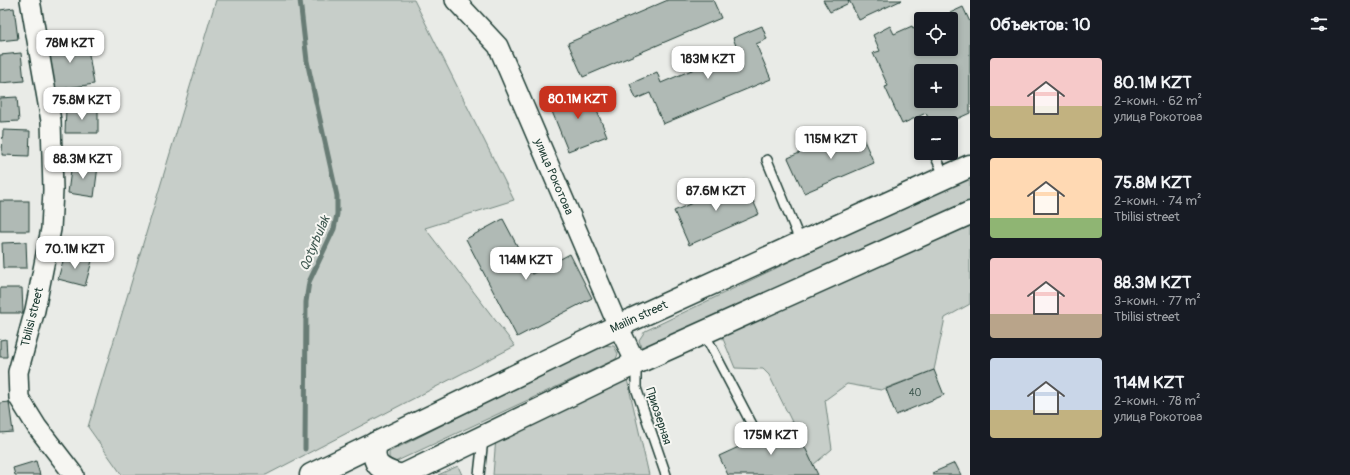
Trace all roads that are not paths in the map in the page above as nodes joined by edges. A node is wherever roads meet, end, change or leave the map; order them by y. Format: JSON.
{"nodes":[{"id":1,"x":30,"y":0,"type":"edge"},
{"id":2,"x":455,"y":0,"type":"edge"},
{"id":3,"x":767,"y":160,"type":"dead end"},
{"id":4,"x":937,"y":160,"type":"edge"},
{"id":5,"x":970,"y":166,"type":"edge"},
{"id":6,"x":945,"y":177,"type":"junction"},
{"id":7,"x":970,"y":213,"type":"edge"},
{"id":8,"x":801,"y":243,"type":"junction"},
{"id":9,"x":618,"y":326,"type":"junction"},
{"id":10,"x":704,"y":332,"type":"junction"},
{"id":11,"x":636,"y":364,"type":"junction"},
{"id":12,"x":483,"y":438,"type":"junction"},
{"id":13,"x":759,"y":438,"type":"dead end"},
{"id":14,"x":376,"y":442,"type":"junction"},
{"id":15,"x":74,"y":475,"type":"edge"},
{"id":16,"x":311,"y":475,"type":"edge"},
{"id":17,"x":398,"y":475,"type":"edge"},
{"id":18,"x":404,"y":475,"type":"edge"},
{"id":19,"x":478,"y":475,"type":"edge"},
{"id":20,"x":666,"y":475,"type":"edge"}],
"edges":[{"from":1,"to":15,"type":"street","name":"Tbilisi street"},
{"from":2,"to":9,"type":"street","name":"улица Рокотова"},
{"from":3,"to":8,"type":"lane"},
{"from":4,"to":6,"type":"lane"},
{"from":5,"to":6,"type":"main road","name":"Mailin street"},
{"from":6,"to":8,"type":"main road","name":"Mailin street"},
{"from":7,"to":10,"type":"main road"},
{"from":8,"to":9,"type":"main road","name":"Mailin street"},
{"from":9,"to":11,"type":"street","name":"улица Рокотова"},
{"from":9,"to":14,"type":"main road","name":"Mailin street"},
{"from":10,"to":11,"type":"main road"},
{"from":10,"to":13,"type":"lane"},
{"from":11,"to":12,"type":"main road"},
{"from":11,"to":20,"type":"lane","name":"Приозерная"},
{"from":12,"to":18,"type":"main road"},
{"from":12,"to":19,"type":"lane"},
{"from":14,"to":16,"type":"main road","name":"Mailin street"},
{"from":14,"to":17,"type":"main road"}]}
